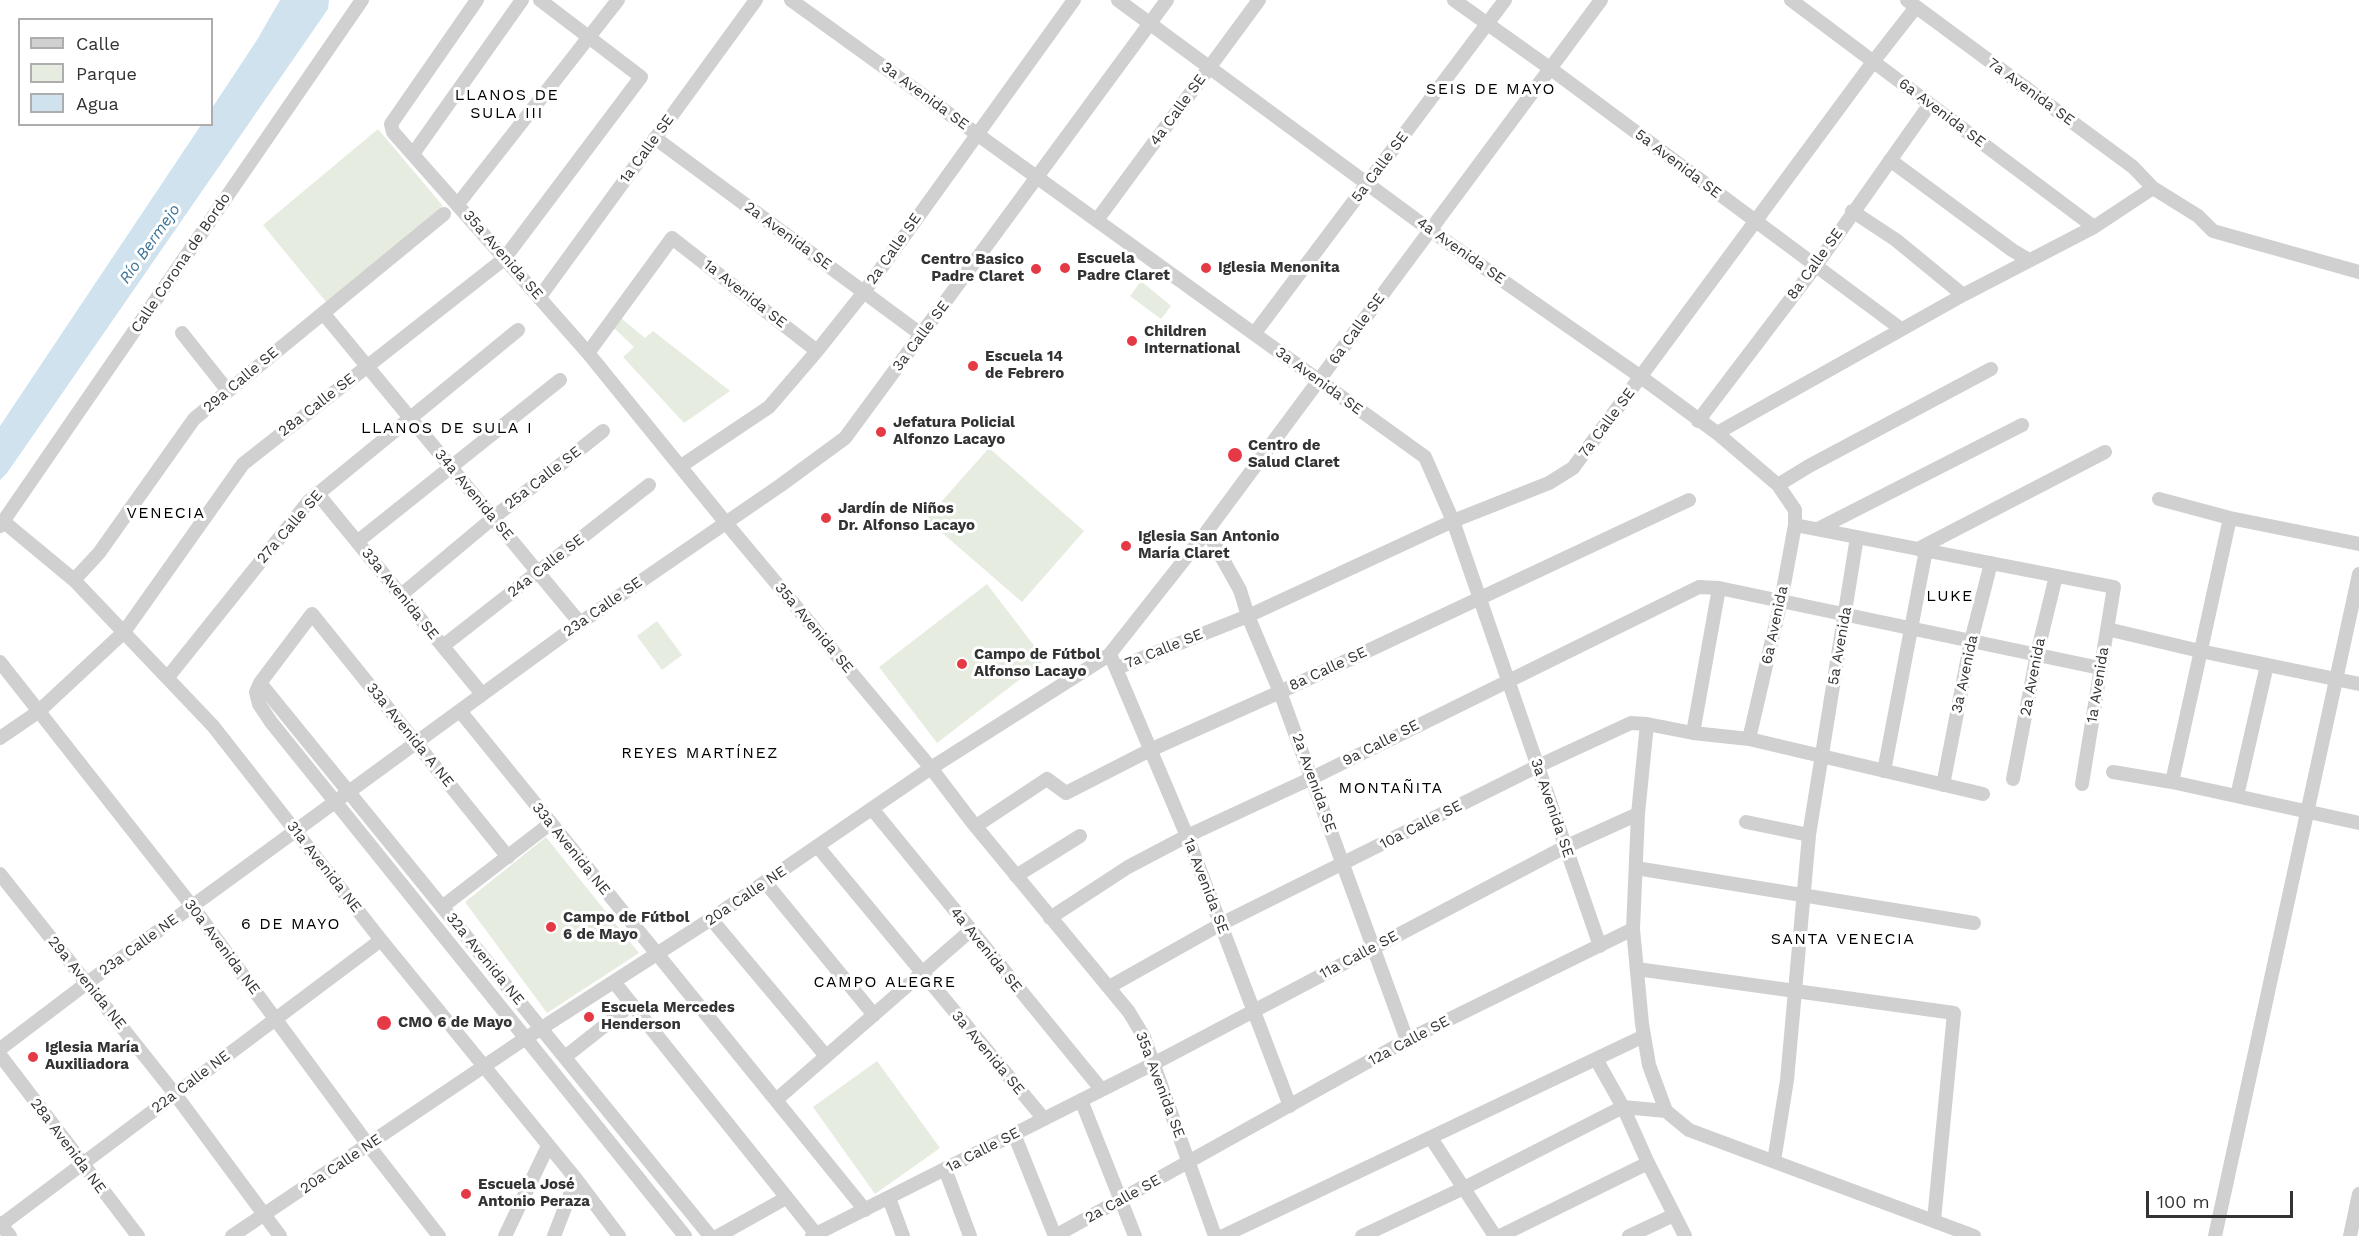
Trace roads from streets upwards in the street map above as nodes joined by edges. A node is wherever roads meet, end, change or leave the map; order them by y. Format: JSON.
{"nodes":[{"id":1,"x":362,"y":0,"type":"edge"},
{"id":2,"x":477,"y":0,"type":"edge"},
{"id":3,"x":522,"y":0,"type":"edge"},
{"id":4,"x":540,"y":0,"type":"edge"},
{"id":5,"x":618,"y":0,"type":"edge"},
{"id":6,"x":756,"y":0,"type":"edge"},
{"id":7,"x":791,"y":0,"type":"edge"},
{"id":8,"x":1074,"y":0,"type":"edge"},
{"id":9,"x":1118,"y":0,"type":"edge"},
{"id":10,"x":1167,"y":0,"type":"edge"},
{"id":11,"x":1259,"y":0,"type":"edge"},
{"id":12,"x":1454,"y":0,"type":"edge"},
{"id":13,"x":1505,"y":0,"type":"edge"},
{"id":14,"x":1601,"y":0,"type":"edge"},
{"id":15,"x":1791,"y":0,"type":"edge"},
{"id":16,"x":1911,"y":3,"type":"edge"},
{"id":17,"x":1150,"y":23,"type":"junction"},
{"id":18,"x":1487,"y":23,"type":"junction"},
{"id":19,"x":589,"y":37,"type":"junction"},
{"id":20,"x":1873,"y":62,"type":"junction"},
{"id":21,"x":1209,"y":67,"type":"junction"},
{"id":22,"x":1551,"y":69,"type":"junction"},
{"id":23,"x":1930,"y":104,"type":"junction"},
{"id":24,"x":976,"y":133,"type":"junction"},
{"id":25,"x":655,"y":138,"type":"junction"},
{"id":26,"x":413,"y":154,"type":"junction"},
{"id":27,"x":1890,"y":160,"type":"junction"},
{"id":28,"x":1038,"y":178,"type":"junction"},
{"id":29,"x":1368,"y":184,"type":"junction"},
{"id":30,"x":2153,"y":188,"type":"junction"},
{"id":31,"x":458,"y":204,"type":"junction"},
{"id":32,"x":1852,"y":211,"type":"junction"},
{"id":33,"x":444,"y":214,"type":"dead end"},
{"id":34,"x":1097,"y":220,"type":"junction"},
{"id":35,"x":1755,"y":222,"type":"junction"},
{"id":36,"x":2094,"y":227,"type":"junction"},
{"id":37,"x":1430,"y":230,"type":"junction"},
{"id":38,"x":504,"y":259,"type":"junction"},
{"id":39,"x":2028,"y":260,"type":"junction"},
{"id":40,"x":1815,"y":267,"type":"junction"},
{"id":41,"x":2359,"y":272,"type":"edge"},
{"id":42,"x":864,"y":291,"type":"junction"},
{"id":43,"x":1963,"y":295,"type":"junction"},
{"id":44,"x":539,"y":298,"type":"junction"},
{"id":45,"x":323,"y":312,"type":"junction"},
{"id":46,"x":1901,"y":329,"type":"junction"},
{"id":47,"x":518,"y":330,"type":"dead end"},
{"id":48,"x":182,"y":333,"type":"dead end"},
{"id":49,"x":1254,"y":334,"type":"junction"},
{"id":50,"x":922,"y":335,"type":"junction"},
{"id":51,"x":817,"y":351,"type":"junction"},
{"id":52,"x":588,"y":353,"type":"junction"},
{"id":53,"x":367,"y":366,"type":"junction"},
{"id":54,"x":1991,"y":369,"type":"dead end"},
{"id":55,"x":1641,"y":378,"type":"junction"},
{"id":56,"x":560,"y":380,"type":"dead end"},
{"id":57,"x":1319,"y":381,"type":"junction"},
{"id":58,"x":228,"y":391,"type":"junction"},
{"id":59,"x":410,"y":418,"type":"junction"},
{"id":60,"x":1698,"y":421,"type":"junction"},
{"id":61,"x":2022,"y":425,"type":"dead end"},
{"id":62,"x":603,"y":431,"type":"dead end"},
{"id":63,"x":1717,"y":433,"type":"junction"},
{"id":64,"x":2105,"y":453,"type":"dead end"},
{"id":65,"x":681,"y":466,"type":"junction"},
{"id":66,"x":451,"y":467,"type":"junction"},
{"id":67,"x":649,"y":485,"type":"dead end"},
{"id":68,"x":1778,"y":485,"type":"junction"},
{"id":69,"x":317,"y":493,"type":"junction"},
{"id":70,"x":2159,"y":498,"type":"dead end"},
{"id":71,"x":1689,"y":500,"type":"dead end"},
{"id":72,"x":1795,"y":510,"type":"joint"},
{"id":73,"x":493,"y":518,"type":"junction"},
{"id":74,"x":2230,"y":518,"type":"junction"},
{"id":75,"x":1453,"y":521,"type":"junction"},
{"id":76,"x":726,"y":523,"type":"junction"},
{"id":77,"x":2,"y":524,"type":"edge"},
{"id":78,"x":1795,"y":525,"type":"junction"},
{"id":79,"x":1818,"y":529,"type":"junction"},
{"id":80,"x":1207,"y":531,"type":"junction"},
{"id":81,"x":1857,"y":537,"type":"junction"},
{"id":82,"x":357,"y":542,"type":"junction"},
{"id":83,"x":2359,"y":544,"type":"edge"},
{"id":84,"x":1922,"y":550,"type":"junction"},
{"id":85,"x":1991,"y":563,"type":"junction"},
{"id":86,"x":538,"y":572,"type":"junction"},
{"id":87,"x":2359,"y":574,"type":"edge"},
{"id":88,"x":2056,"y":576,"type":"junction"},
{"id":89,"x":74,"y":580,"type":"junction"},
{"id":90,"x":1719,"y":588,"type":"junction"},
{"id":91,"x":401,"y":595,"type":"junction"},
{"id":92,"x":1479,"y":597,"type":"junction"},
{"id":93,"x":1781,"y":601,"type":"junction"},
{"id":94,"x":1845,"y":614,"type":"junction"},
{"id":95,"x":1248,"y":616,"type":"junction"},
{"id":96,"x":580,"y":622,"type":"junction"},
{"id":97,"x":1910,"y":628,"type":"junction"},
{"id":98,"x":2107,"y":629,"type":"junction"},
{"id":99,"x":124,"y":632,"type":"junction"},
{"id":100,"x":1971,"y":641,"type":"junction"},
{"id":101,"x":443,"y":646,"type":"junction"},
{"id":102,"x":2200,"y":651,"type":"junction"},
{"id":103,"x":2037,"y":654,"type":"junction"},
{"id":104,"x":1109,"y":655,"type":"junction"},
{"id":105,"x":0,"y":662,"type":"edge"},
{"id":106,"x":2267,"y":665,"type":"junction"},
{"id":107,"x":1117,"y":668,"type":"junction"},
{"id":108,"x":2100,"y":668,"type":"junction"},
{"id":109,"x":168,"y":677,"type":"junction"},
{"id":110,"x":2336,"y":679,"type":"junction"},
{"id":111,"x":1507,"y":681,"type":"junction"},
{"id":112,"x":260,"y":683,"type":"junction"},
{"id":113,"x":2359,"y":684,"type":"edge"},
{"id":114,"x":1280,"y":692,"type":"junction"},
{"id":115,"x":482,"y":694,"type":"junction"},
{"id":116,"x":460,"y":711,"type":"junction"},
{"id":117,"x":38,"y":712,"type":"junction"},
{"id":118,"x":1647,"y":724,"type":"junction"},
{"id":119,"x":1693,"y":733,"type":"junction"},
{"id":120,"x":0,"y":738,"type":"edge"},
{"id":121,"x":1749,"y":738,"type":"junction"},
{"id":122,"x":416,"y":743,"type":"junction"},
{"id":123,"x":1150,"y":750,"type":"junction"},
{"id":124,"x":1821,"y":756,"type":"junction"},
{"id":125,"x":1538,"y":766,"type":"junction"},
{"id":126,"x":931,"y":768,"type":"junction"},
{"id":127,"x":1884,"y":771,"type":"junction"},
{"id":128,"x":2113,"y":772,"type":"dead end"},
{"id":129,"x":1312,"y":778,"type":"junction"},
{"id":130,"x":2013,"y":779,"type":"dead end"},
{"id":131,"x":2172,"y":782,"type":"junction"},
{"id":132,"x":2082,"y":784,"type":"dead end"},
{"id":133,"x":1943,"y":785,"type":"junction"},
{"id":134,"x":348,"y":792,"type":"junction"},
{"id":135,"x":1983,"y":794,"type":"dead end"},
{"id":136,"x":2237,"y":796,"type":"junction"},
{"id":137,"x":873,"y":810,"type":"junction"},
{"id":138,"x":2307,"y":812,"type":"junction"},
{"id":139,"x":1638,"y":814,"type":"junction"},
{"id":140,"x":1746,"y":822,"type":"dead end"},
{"id":141,"x":551,"y":823,"type":"junction"},
{"id":142,"x":2359,"y":823,"type":"edge"},
{"id":143,"x":976,"y":826,"type":"junction"},
{"id":144,"x":296,"y":829,"type":"junction"},
{"id":145,"x":1809,"y":835,"type":"junction"},
{"id":146,"x":1080,"y":836,"type":"dead end"},
{"id":147,"x":1187,"y":836,"type":"junction"},
{"id":148,"x":818,"y":847,"type":"junction"},
{"id":149,"x":1565,"y":847,"type":"junction"},
{"id":150,"x":508,"y":857,"type":"junction"},
{"id":151,"x":1343,"y":864,"type":"junction"},
{"id":152,"x":1636,"y":868,"type":"junction"},
{"id":153,"x":0,"y":874,"type":"edge"},
{"id":154,"x":1016,"y":876,"type":"junction"},
{"id":155,"x":765,"y":882,"type":"junction"},
{"id":156,"x":1803,"y":897,"type":"junction"},
{"id":157,"x":192,"y":906,"type":"junction"},
{"id":158,"x":442,"y":907,"type":"junction"},
{"id":159,"x":1050,"y":918,"type":"junction"},
{"id":160,"x":711,"y":919,"type":"junction"},
{"id":161,"x":1974,"y":923,"type":"dead end"},
{"id":162,"x":1221,"y":924,"type":"junction"},
{"id":163,"x":1633,"y":929,"type":"junction"},
{"id":164,"x":970,"y":931,"type":"junction"},
{"id":165,"x":381,"y":940,"type":"junction"},
{"id":166,"x":1600,"y":946,"type":"junction"},
{"id":167,"x":1374,"y":947,"type":"junction"},
{"id":168,"x":657,"y":955,"type":"junction"},
{"id":169,"x":1637,"y":969,"type":"junction"},
{"id":170,"x":922,"y":974,"type":"junction"},
{"id":171,"x":614,"y":982,"type":"junction"},
{"id":172,"x":87,"y":983,"type":"junction"},
{"id":173,"x":1109,"y":987,"type":"junction"},
{"id":174,"x":1794,"y":991,"type":"junction"},
{"id":175,"x":632,"y":1004,"type":"junction"},
{"id":176,"x":1254,"y":1011,"type":"junction"},
{"id":177,"x":874,"y":1015,"type":"junction"},
{"id":178,"x":276,"y":1017,"type":"junction"},
{"id":179,"x":541,"y":1029,"type":"junction"},
{"id":180,"x":1644,"y":1036,"type":"junction"},
{"id":181,"x":525,"y":1039,"type":"junction"},
{"id":182,"x":1407,"y":1040,"type":"junction"},
{"id":183,"x":0,"y":1049,"type":"edge"},
{"id":184,"x":0,"y":1055,"type":"edge"},
{"id":185,"x":826,"y":1056,"type":"junction"},
{"id":186,"x":565,"y":1058,"type":"junction"},
{"id":187,"x":1596,"y":1059,"type":"junction"},
{"id":188,"x":1154,"y":1064,"type":"junction"},
{"id":189,"x":485,"y":1067,"type":"junction"},
{"id":190,"x":1101,"y":1089,"type":"junction"},
{"id":191,"x":175,"y":1094,"type":"junction"},
{"id":192,"x":776,"y":1100,"type":"junction"},
{"id":193,"x":1081,"y":1100,"type":"junction"},
{"id":194,"x":1290,"y":1106,"type":"junction"},
{"id":195,"x":1623,"y":1107,"type":"junction"},
{"id":196,"x":1666,"y":1111,"type":"junction"},
{"id":197,"x":1044,"y":1119,"type":"junction"},
{"id":198,"x":1014,"y":1134,"type":"junction"},
{"id":199,"x":1431,"y":1138,"type":"junction"},
{"id":200,"x":369,"y":1146,"type":"junction"},
{"id":201,"x":548,"y":1146,"type":"junction"},
{"id":202,"x":1774,"y":1161,"type":"junction"},
{"id":203,"x":1190,"y":1163,"type":"junction"},
{"id":204,"x":1648,"y":1163,"type":"junction"},
{"id":205,"x":81,"y":1164,"type":"junction"},
{"id":206,"x":945,"y":1169,"type":"junction"},
{"id":207,"x":576,"y":1179,"type":"junction"},
{"id":208,"x":1464,"y":1188,"type":"junction"},
{"id":209,"x":2359,"y":1194,"type":"edge"},
{"id":210,"x":786,"y":1198,"type":"junction"},
{"id":211,"x":889,"y":1198,"type":"junction"},
{"id":212,"x":1122,"y":1200,"type":"junction"},
{"id":213,"x":865,"y":1210,"type":"junction"},
{"id":214,"x":264,"y":1215,"type":"junction"},
{"id":215,"x":1674,"y":1215,"type":"junction"},
{"id":216,"x":1934,"y":1220,"type":"junction"},
{"id":217,"x":4,"y":1228,"type":"edge"},
{"id":218,"x":1250,"y":1231,"type":"edge"},
{"id":219,"x":821,"y":1234,"type":"edge"},
{"id":220,"x":138,"y":1236,"type":"edge"},
{"id":221,"x":232,"y":1236,"type":"edge"},
{"id":222,"x":280,"y":1236,"type":"edge"},
{"id":223,"x":439,"y":1236,"type":"edge"},
{"id":224,"x":505,"y":1236,"type":"edge"},
{"id":225,"x":554,"y":1236,"type":"edge"},
{"id":226,"x":619,"y":1236,"type":"edge"},
{"id":227,"x":685,"y":1236,"type":"edge"},
{"id":228,"x":710,"y":1236,"type":"edge"},
{"id":229,"x":718,"y":1236,"type":"edge"},
{"id":230,"x":903,"y":1236,"type":"edge"},
{"id":231,"x":970,"y":1236,"type":"edge"},
{"id":232,"x":1055,"y":1236,"type":"edge"},
{"id":233,"x":1135,"y":1236,"type":"edge"},
{"id":234,"x":1215,"y":1236,"type":"edge"},
{"id":235,"x":1223,"y":1236,"type":"edge"},
{"id":236,"x":1362,"y":1236,"type":"edge"},
{"id":237,"x":1498,"y":1236,"type":"edge"},
{"id":238,"x":1629,"y":1236,"type":"edge"},
{"id":239,"x":1685,"y":1236,"type":"edge"},
{"id":240,"x":1974,"y":1236,"type":"edge"},
{"id":241,"x":2215,"y":1236,"type":"edge"},
{"id":242,"x":2350,"y":1236,"type":"edge"}],
"edges":[{"from":1,"to":77,"type":"street","name":"Calle Corona de Bordo"},
{"from":2,"to":26,"type":"street","name":"35a Avenida SE"},
{"from":3,"to":26,"type":"street"},
{"from":4,"to":19,"type":"street"},
{"from":5,"to":19,"type":"street"},
{"from":6,"to":25,"type":"street","name":"1a Calle SE"},
{"from":7,"to":24,"type":"street","name":"3a Avenida SE"},
{"from":8,"to":24,"type":"street","name":"2a Calle SE"},
{"from":9,"to":17,"type":"street","name":"4a Avenida SE"},
{"from":10,"to":17,"type":"street","name":"3a Calle SE"},
{"from":11,"to":21,"type":"street","name":"4a Calle SE"},
{"from":12,"to":18,"type":"street","name":"5a Avenida SE"},
{"from":13,"to":18,"type":"street","name":"5a Calle SE"},
{"from":14,"to":22,"type":"street","name":"6a Calle SE"},
{"from":15,"to":20,"type":"street","name":"6a Avenida SE"},
{"from":16,"to":20,"type":"street","name":"7a Calle SE"},
{"from":16,"to":30,"type":"street","name":"7a Avenida SE"},
{"from":17,"to":21,"type":"street","name":"4a Avenida SE"},
{"from":17,"to":28,"type":"street","name":"3a Calle SE"},
{"from":18,"to":22,"type":"street","name":"5a Avenida SE"},
{"from":18,"to":29,"type":"street","name":"5a Calle SE"},
{"from":19,"to":31,"type":"street"},
{"from":19,"to":38,"type":"street","name":"28a Calle SE"},
{"from":20,"to":23,"type":"street","name":"6a Avenida SE"},
{"from":20,"to":35,"type":"street","name":"7a Calle SE"},
{"from":21,"to":29,"type":"street","name":"4a Avenida SE"},
{"from":21,"to":34,"type":"street","name":"4a Calle SE"},
{"from":22,"to":35,"type":"street","name":"5a Avenida SE"},
{"from":22,"to":37,"type":"street","name":"6a Calle SE"},
{"from":23,"to":27,"type":"street","name":"8a Calle SE"},
{"from":23,"to":36,"type":"street","name":"6a Avenida SE"},
{"from":24,"to":28,"type":"street","name":"3a Avenida SE"},
{"from":24,"to":42,"type":"street","name":"2a Calle SE"},
{"from":25,"to":42,"type":"street","name":"2a Avenida SE"},
{"from":25,"to":44,"type":"street","name":"1a Calle SE"},
{"from":26,"to":31,"type":"street","name":"35a Avenida SE"},
{"from":27,"to":32,"type":"street","name":"8a Calle SE"},
{"from":27,"to":39,"type":"street"},
{"from":28,"to":34,"type":"street","name":"3a Avenida SE"},
{"from":28,"to":50,"type":"street","name":"3a Calle SE"},
{"from":29,"to":37,"type":"street","name":"4a Avenida SE"},
{"from":29,"to":49,"type":"street","name":"5a Calle SE"},
{"from":30,"to":36,"type":"street"},
{"from":30,"to":41,"type":"street","name":"7a Avenida SE"},
{"from":31,"to":38,"type":"street","name":"35a Avenida SE"},
{"from":32,"to":40,"type":"street","name":"8a Calle SE"},
{"from":32,"to":43,"type":"street"},
{"from":33,"to":45,"type":"street","name":"29a Calle SE"},
{"from":34,"to":49,"type":"street","name":"3a Avenida SE"},
{"from":35,"to":40,"type":"street","name":"5a Avenida SE"},
{"from":35,"to":55,"type":"street","name":"7a Calle SE"},
{"from":36,"to":39,"type":"street"},
{"from":37,"to":55,"type":"street","name":"4a Avenida SE"},
{"from":37,"to":57,"type":"street","name":"6a Calle SE"},
{"from":38,"to":44,"type":"street","name":"35a Avenida SE"},
{"from":38,"to":53,"type":"street","name":"28a Calle SE"},
{"from":39,"to":43,"type":"street"},
{"from":40,"to":46,"type":"street","name":"5a Avenida SE"},
{"from":40,"to":60,"type":"street","name":"8a Calle SE"},
{"from":42,"to":50,"type":"street","name":"2a Avenida SE"},
{"from":42,"to":51,"type":"street","name":"2a Calle SE"},
{"from":43,"to":46,"type":"street"},
{"from":44,"to":52,"type":"street","name":"35a Avenida SE"},
{"from":45,"to":53,"type":"street","name":"34a Avenida SE"},
{"from":45,"to":58,"type":"street","name":"29a Calle SE"},
{"from":46,"to":63,"type":"street"},
{"from":47,"to":59,"type":"street","name":"27a Calle SE"},
{"from":48,"to":58,"type":"street"},
{"from":49,"to":57,"type":"street","name":"3a Avenida SE"},
{"from":50,"to":76,"type":"street","name":"3a Calle SE"},
{"from":51,"to":52,"type":"street","name":"1a Avenida SE"},
{"from":51,"to":65,"type":"street","name":"2a Calle SE"},
{"from":52,"to":65,"type":"street","name":"35a Avenida SE"},
{"from":53,"to":59,"type":"street","name":"34a Avenida SE"},
{"from":53,"to":99,"type":"street","name":"28a Calle SE"},
{"from":54,"to":68,"type":"street"},
{"from":55,"to":60,"type":"street","name":"4a Avenida SE"},
{"from":55,"to":75,"type":"street","name":"7a Calle SE"},
{"from":56,"to":66,"type":"street"},
{"from":57,"to":75,"type":"street","name":"3a Avenida SE"},
{"from":57,"to":80,"type":"street","name":"6a Calle SE"},
{"from":58,"to":89,"type":"street","name":"29a Calle SE"},
{"from":59,"to":66,"type":"street","name":"34a Avenida SE"},
{"from":59,"to":69,"type":"street","name":"27a Calle SE"},
{"from":60,"to":63,"type":"street","name":"4a Avenida SE"},
{"from":61,"to":79,"type":"street"},
{"from":62,"to":73,"type":"street","name":"25a Calle SE"},
{"from":63,"to":68,"type":"street","name":"4a Avenida SE"},
{"from":64,"to":84,"type":"street"},
{"from":65,"to":76,"type":"street","name":"35a Avenida SE"},
{"from":66,"to":73,"type":"street","name":"34a Avenida SE"},
{"from":66,"to":82,"type":"street"},
{"from":67,"to":86,"type":"street","name":"24a Calle SE"},
{"from":68,"to":72,"type":"street","name":"4a Avenida SE"},
{"from":69,"to":82,"type":"street","name":"33a Avenida SE"},
{"from":69,"to":109,"type":"street","name":"27a Calle SE"},
{"from":70,"to":74,"type":"street"},
{"from":71,"to":92,"type":"street","name":"8a Calle SE"},
{"from":72,"to":78,"type":"street","name":"6a Avenida"},
{"from":73,"to":86,"type":"street","name":"34a Avenida SE"},
{"from":73,"to":91,"type":"street","name":"25a Calle SE"},
{"from":74,"to":83,"type":"street"},
{"from":74,"to":102,"type":"street"},
{"from":75,"to":92,"type":"street","name":"3a Avenida SE"},
{"from":75,"to":95,"type":"street","name":"7a Calle SE"},
{"from":76,"to":96,"type":"street","name":"23a Calle SE"},
{"from":76,"to":126,"type":"street","name":"35a Avenida SE"},
{"from":77,"to":89,"type":"street","name":"31a Avenida NE"},
{"from":78,"to":79,"type":"street"},
{"from":78,"to":93,"type":"street","name":"6a Avenida"},
{"from":79,"to":81,"type":"street"},
{"from":80,"to":95,"type":"street","name":"2a Avenida SE"},
{"from":80,"to":104,"type":"street","name":"6a Calle SE"},
{"from":81,"to":84,"type":"street"},
{"from":81,"to":94,"type":"street","name":"5a Avenida"},
{"from":82,"to":91,"type":"street","name":"33a Avenida SE"},
{"from":84,"to":85,"type":"street"},
{"from":84,"to":97,"type":"street"},
{"from":85,"to":88,"type":"street"},
{"from":85,"to":100,"type":"street","name":"3a Avenida"},
{"from":86,"to":96,"type":"street","name":"34a Avenida SE"},
{"from":86,"to":101,"type":"street","name":"24a Calle SE"},
{"from":87,"to":110,"type":"street"},
{"from":88,"to":98,"type":"street","name":"1a Avenida"},
{"from":88,"to":103,"type":"street","name":"2a Avenida"},
{"from":89,"to":99,"type":"street","name":"31a Avenida NE"},
{"from":90,"to":93,"type":"street","name":"9a Calle SE"},
{"from":90,"to":111,"type":"street","name":"9a Calle SE"},
{"from":90,"to":119,"type":"street"},
{"from":91,"to":101,"type":"street","name":"33a Avenida SE"},
{"from":92,"to":111,"type":"street","name":"3a Avenida SE"},
{"from":92,"to":114,"type":"street","name":"8a Calle SE"},
{"from":93,"to":94,"type":"street","name":"9a Calle SE"},
{"from":93,"to":121,"type":"street","name":"6a Avenida"},
{"from":94,"to":97,"type":"street","name":"9a Calle SE"},
{"from":94,"to":124,"type":"street","name":"5a Avenida"},
{"from":95,"to":107,"type":"street","name":"7a Calle SE"},
{"from":95,"to":114,"type":"street","name":"2a Avenida SE"},
{"from":96,"to":115,"type":"street","name":"23a Calle SE"},
{"from":97,"to":100,"type":"street","name":"9a Calle SE"},
{"from":97,"to":127,"type":"street"},
{"from":98,"to":102,"type":"street"},
{"from":98,"to":108,"type":"street","name":"1a Avenida"},
{"from":99,"to":109,"type":"street","name":"31a Avenida NE"},
{"from":99,"to":117,"type":"street","name":"28a Calle SE"},
{"from":100,"to":103,"type":"street","name":"9a Calle SE"},
{"from":100,"to":133,"type":"street","name":"3a Avenida"},
{"from":101,"to":115,"type":"street","name":"33a Avenida SE"},
{"from":102,"to":106,"type":"street"},
{"from":102,"to":131,"type":"street"},
{"from":103,"to":108,"type":"street","name":"9a Calle SE"},
{"from":103,"to":130,"type":"street","name":"2a Avenida"},
{"from":104,"to":107,"type":"street","name":"1a Avenida SE"},
{"from":104,"to":126,"type":"street","name":"20a Calle NE"},
{"from":105,"to":117,"type":"street","name":"30a Avenida NE"},
{"from":106,"to":110,"type":"street"},
{"from":106,"to":136,"type":"street"},
{"from":107,"to":123,"type":"street","name":"1a Avenida SE"},
{"from":108,"to":132,"type":"street","name":"1a Avenida"},
{"from":109,"to":144,"type":"street","name":"31a Avenida NE"},
{"from":110,"to":113,"type":"street"},
{"from":110,"to":138,"type":"street"},
{"from":111,"to":125,"type":"street","name":"3a Avenida SE"},
{"from":111,"to":129,"type":"street","name":"9a Calle SE"},
{"from":112,"to":122,"type":"street","name":"33a Avenida A NE"},
{"from":112,"to":134,"type":"street","name":"32a Avenida NE"},
{"from":112,"to":181,"type":"street"},
{"from":114,"to":123,"type":"street","name":"8a Calle SE"},
{"from":114,"to":129,"type":"street","name":"2a Avenida SE"},
{"from":115,"to":116,"type":"street","name":"23a Calle NE"},
{"from":116,"to":122,"type":"street","name":"23a Calle NE"},
{"from":116,"to":141,"type":"street","name":"33a Avenida NE"},
{"from":117,"to":120,"type":"street","name":"28a Calle SE"},
{"from":117,"to":157,"type":"street","name":"30a Avenida NE"},
{"from":118,"to":119,"type":"street","name":"10a Calle SE"},
{"from":118,"to":125,"type":"street","name":"10a Calle SE"},
{"from":118,"to":139,"type":"street"},
{"from":119,"to":121,"type":"street","name":"10a Calle SE"},
{"from":121,"to":124,"type":"street","name":"10a Calle SE"},
{"from":122,"to":134,"type":"street","name":"23a Calle NE"},
{"from":122,"to":150,"type":"street","name":"33a Avenida A NE"},
{"from":123,"to":143,"type":"street","name":"8a Calle SE"},
{"from":123,"to":147,"type":"street","name":"1a Avenida SE"},
{"from":124,"to":127,"type":"street","name":"10a Calle SE"},
{"from":124,"to":145,"type":"street","name":"5a Avenida"},
{"from":125,"to":149,"type":"street","name":"3a Avenida SE"},
{"from":125,"to":151,"type":"street","name":"10a Calle SE"},
{"from":126,"to":137,"type":"street","name":"20a Calle NE"},
{"from":126,"to":143,"type":"street","name":"35a Avenida SE"},
{"from":127,"to":133,"type":"street","name":"10a Calle SE"},
{"from":128,"to":131,"type":"street"},
{"from":129,"to":147,"type":"street","name":"9a Calle SE"},
{"from":129,"to":151,"type":"street","name":"2a Avenida SE"},
{"from":131,"to":136,"type":"street"},
{"from":133,"to":135,"type":"street","name":"10a Calle SE"},
{"from":134,"to":144,"type":"street","name":"23a Calle NE"},
{"from":134,"to":158,"type":"street","name":"32a Avenida NE"},
{"from":136,"to":138,"type":"street"},
{"from":137,"to":148,"type":"street","name":"20a Calle NE"},
{"from":137,"to":164,"type":"street","name":"4a Avenida SE"},
{"from":138,"to":142,"type":"street"},
{"from":138,"to":241,"type":"street"},
{"from":139,"to":149,"type":"street","name":"11a Calle SE"},
{"from":139,"to":152,"type":"street"},
{"from":140,"to":145,"type":"street"},
{"from":141,"to":150,"type":"street"},
{"from":141,"to":168,"type":"street","name":"33a Avenida NE"},
{"from":143,"to":154,"type":"street","name":"35a Avenida SE"},
{"from":144,"to":157,"type":"street","name":"23a Calle NE"},
{"from":144,"to":165,"type":"street","name":"31a Avenida NE"},
{"from":145,"to":156,"type":"street","name":"5a Avenida"},
{"from":146,"to":154,"type":"street"},
{"from":147,"to":159,"type":"street","name":"9a Calle SE"},
{"from":147,"to":162,"type":"street","name":"1a Avenida SE"},
{"from":148,"to":155,"type":"street","name":"20a Calle NE"},
{"from":148,"to":170,"type":"street","name":"3a Avenida SE"},
{"from":149,"to":166,"type":"street","name":"3a Avenida SE"},
{"from":149,"to":167,"type":"street","name":"11a Calle SE"},
{"from":150,"to":158,"type":"street"},
{"from":151,"to":162,"type":"street","name":"10a Calle SE"},
{"from":151,"to":167,"type":"street","name":"2a Avenida SE"},
{"from":152,"to":156,"type":"street"},
{"from":152,"to":163,"type":"street"},
{"from":153,"to":172,"type":"street","name":"29a Avenida NE"},
{"from":154,"to":159,"type":"street","name":"35a Avenida SE"},
{"from":155,"to":160,"type":"street","name":"20a Calle NE"},
{"from":155,"to":177,"type":"street"},
{"from":156,"to":161,"type":"street"},
{"from":156,"to":174,"type":"street","name":"5a Avenida"},
{"from":157,"to":172,"type":"street","name":"23a Calle NE"},
{"from":157,"to":178,"type":"street","name":"30a Avenida NE"},
{"from":158,"to":179,"type":"street","name":"32a Avenida NE"},
{"from":159,"to":173,"type":"street","name":"35a Avenida SE"},
{"from":160,"to":168,"type":"street","name":"20a Calle NE"},
{"from":160,"to":185,"type":"street"},
{"from":162,"to":173,"type":"street","name":"10a Calle SE"},
{"from":162,"to":176,"type":"street","name":"1a Avenida SE"},
{"from":163,"to":166,"type":"street","name":"12a Calle SE"},
{"from":163,"to":169,"type":"street"},
{"from":164,"to":170,"type":"street"},
{"from":164,"to":190,"type":"street","name":"4a Avenida SE"},
{"from":165,"to":178,"type":"street","name":"22a Calle NE"},
{"from":165,"to":189,"type":"street","name":"31a Avenida NE"},
{"from":166,"to":182,"type":"street","name":"12a Calle SE"},
{"from":167,"to":176,"type":"street","name":"11a Calle SE"},
{"from":167,"to":182,"type":"street","name":"2a Avenida SE"},
{"from":168,"to":171,"type":"street","name":"20a Calle NE"},
{"from":168,"to":192,"type":"street","name":"33a Avenida NE"},
{"from":169,"to":174,"type":"street"},
{"from":169,"to":180,"type":"street"},
{"from":170,"to":177,"type":"street"},
{"from":170,"to":197,"type":"street","name":"3a Avenida SE"},
{"from":171,"to":175,"type":"street"},
{"from":171,"to":179,"type":"street","name":"20a Calle NE"},
{"from":172,"to":183,"type":"street","name":"23a Calle NE"},
{"from":172,"to":191,"type":"street","name":"29a Avenida NE"},
{"from":173,"to":188,"type":"street","name":"35a Avenida SE"},
{"from":174,"to":202,"type":"street","name":"5a Avenida"},
{"from":174,"to":216,"type":"street"},
{"from":175,"to":186,"type":"street"},
{"from":175,"to":210,"type":"street"},
{"from":176,"to":188,"type":"street","name":"11a Calle SE"},
{"from":176,"to":194,"type":"street","name":"1a Avenida SE"},
{"from":177,"to":185,"type":"street"},
{"from":178,"to":191,"type":"street","name":"22a Calle NE"},
{"from":178,"to":200,"type":"street","name":"30a Avenida NE"},
{"from":179,"to":181,"type":"street","name":"20a Calle NE"},
{"from":179,"to":186,"type":"street","name":"32a Avenida NE"},
{"from":180,"to":187,"type":"street"},
{"from":180,"to":196,"type":"street"},
{"from":181,"to":189,"type":"street","name":"20a Calle NE"},
{"from":181,"to":227,"type":"street"},
{"from":182,"to":194,"type":"street","name":"12a Calle SE"},
{"from":184,"to":205,"type":"street","name":"28a Avenida NE"},
{"from":185,"to":192,"type":"street"},
{"from":186,"to":228,"type":"street","name":"32a Avenida NE"},
{"from":187,"to":195,"type":"street"},
{"from":187,"to":199,"type":"street"},
{"from":188,"to":190,"type":"street","name":"1a Calle SE"},
{"from":188,"to":203,"type":"street","name":"35a Avenida SE"},
{"from":189,"to":200,"type":"street","name":"20a Calle NE"},
{"from":189,"to":201,"type":"street","name":"31a Avenida NE"},
{"from":190,"to":193,"type":"street","name":"1a Calle SE"},
{"from":191,"to":205,"type":"street","name":"22a Calle NE"},
{"from":191,"to":214,"type":"street","name":"29a Avenida NE"},
{"from":192,"to":213,"type":"street","name":"33a Avenida NE"},
{"from":193,"to":197,"type":"street","name":"1a Calle SE"},
{"from":193,"to":212,"type":"street"},
{"from":194,"to":203,"type":"street","name":"12a Calle SE"},
{"from":195,"to":196,"type":"street"},
{"from":195,"to":204,"type":"street"},
{"from":195,"to":208,"type":"street"},
{"from":196,"to":202,"type":"street"},
{"from":197,"to":198,"type":"street","name":"1a Calle SE"},
{"from":198,"to":206,"type":"street","name":"1a Calle SE"},
{"from":198,"to":232,"type":"street"},
{"from":199,"to":208,"type":"street"},
{"from":199,"to":218,"type":"street"},
{"from":200,"to":214,"type":"street","name":"20a Calle NE"},
{"from":200,"to":223,"type":"street","name":"30a Avenida NE"},
{"from":201,"to":207,"type":"street","name":"31a Avenida NE"},
{"from":201,"to":224,"type":"street"},
{"from":202,"to":216,"type":"street"},
{"from":203,"to":212,"type":"street","name":"2a Calle SE"},
{"from":203,"to":234,"type":"street","name":"35a Avenida SE"},
{"from":204,"to":215,"type":"street"},
{"from":204,"to":237,"type":"street"},
{"from":205,"to":217,"type":"street","name":"22a Calle NE"},
{"from":205,"to":220,"type":"street","name":"28a Avenida NE"},
{"from":206,"to":211,"type":"street","name":"1a Calle SE"},
{"from":206,"to":231,"type":"street"},
{"from":207,"to":225,"type":"street"},
{"from":207,"to":226,"type":"street","name":"31a Avenida NE"},
{"from":208,"to":236,"type":"street"},
{"from":208,"to":237,"type":"street"},
{"from":209,"to":242,"type":"street"},
{"from":210,"to":219,"type":"street"},
{"from":210,"to":229,"type":"street"},
{"from":211,"to":213,"type":"street","name":"1a Calle SE"},
{"from":211,"to":230,"type":"street"},
{"from":212,"to":232,"type":"street","name":"2a Calle SE"},
{"from":212,"to":233,"type":"street"},
{"from":213,"to":219,"type":"street","name":"1a Calle SE"},
{"from":214,"to":221,"type":"street","name":"20a Calle NE"},
{"from":214,"to":222,"type":"street","name":"29a Avenida NE"},
{"from":215,"to":238,"type":"street"},
{"from":215,"to":239,"type":"street"},
{"from":216,"to":240,"type":"street"},
{"from":218,"to":235,"type":"street"}]}
